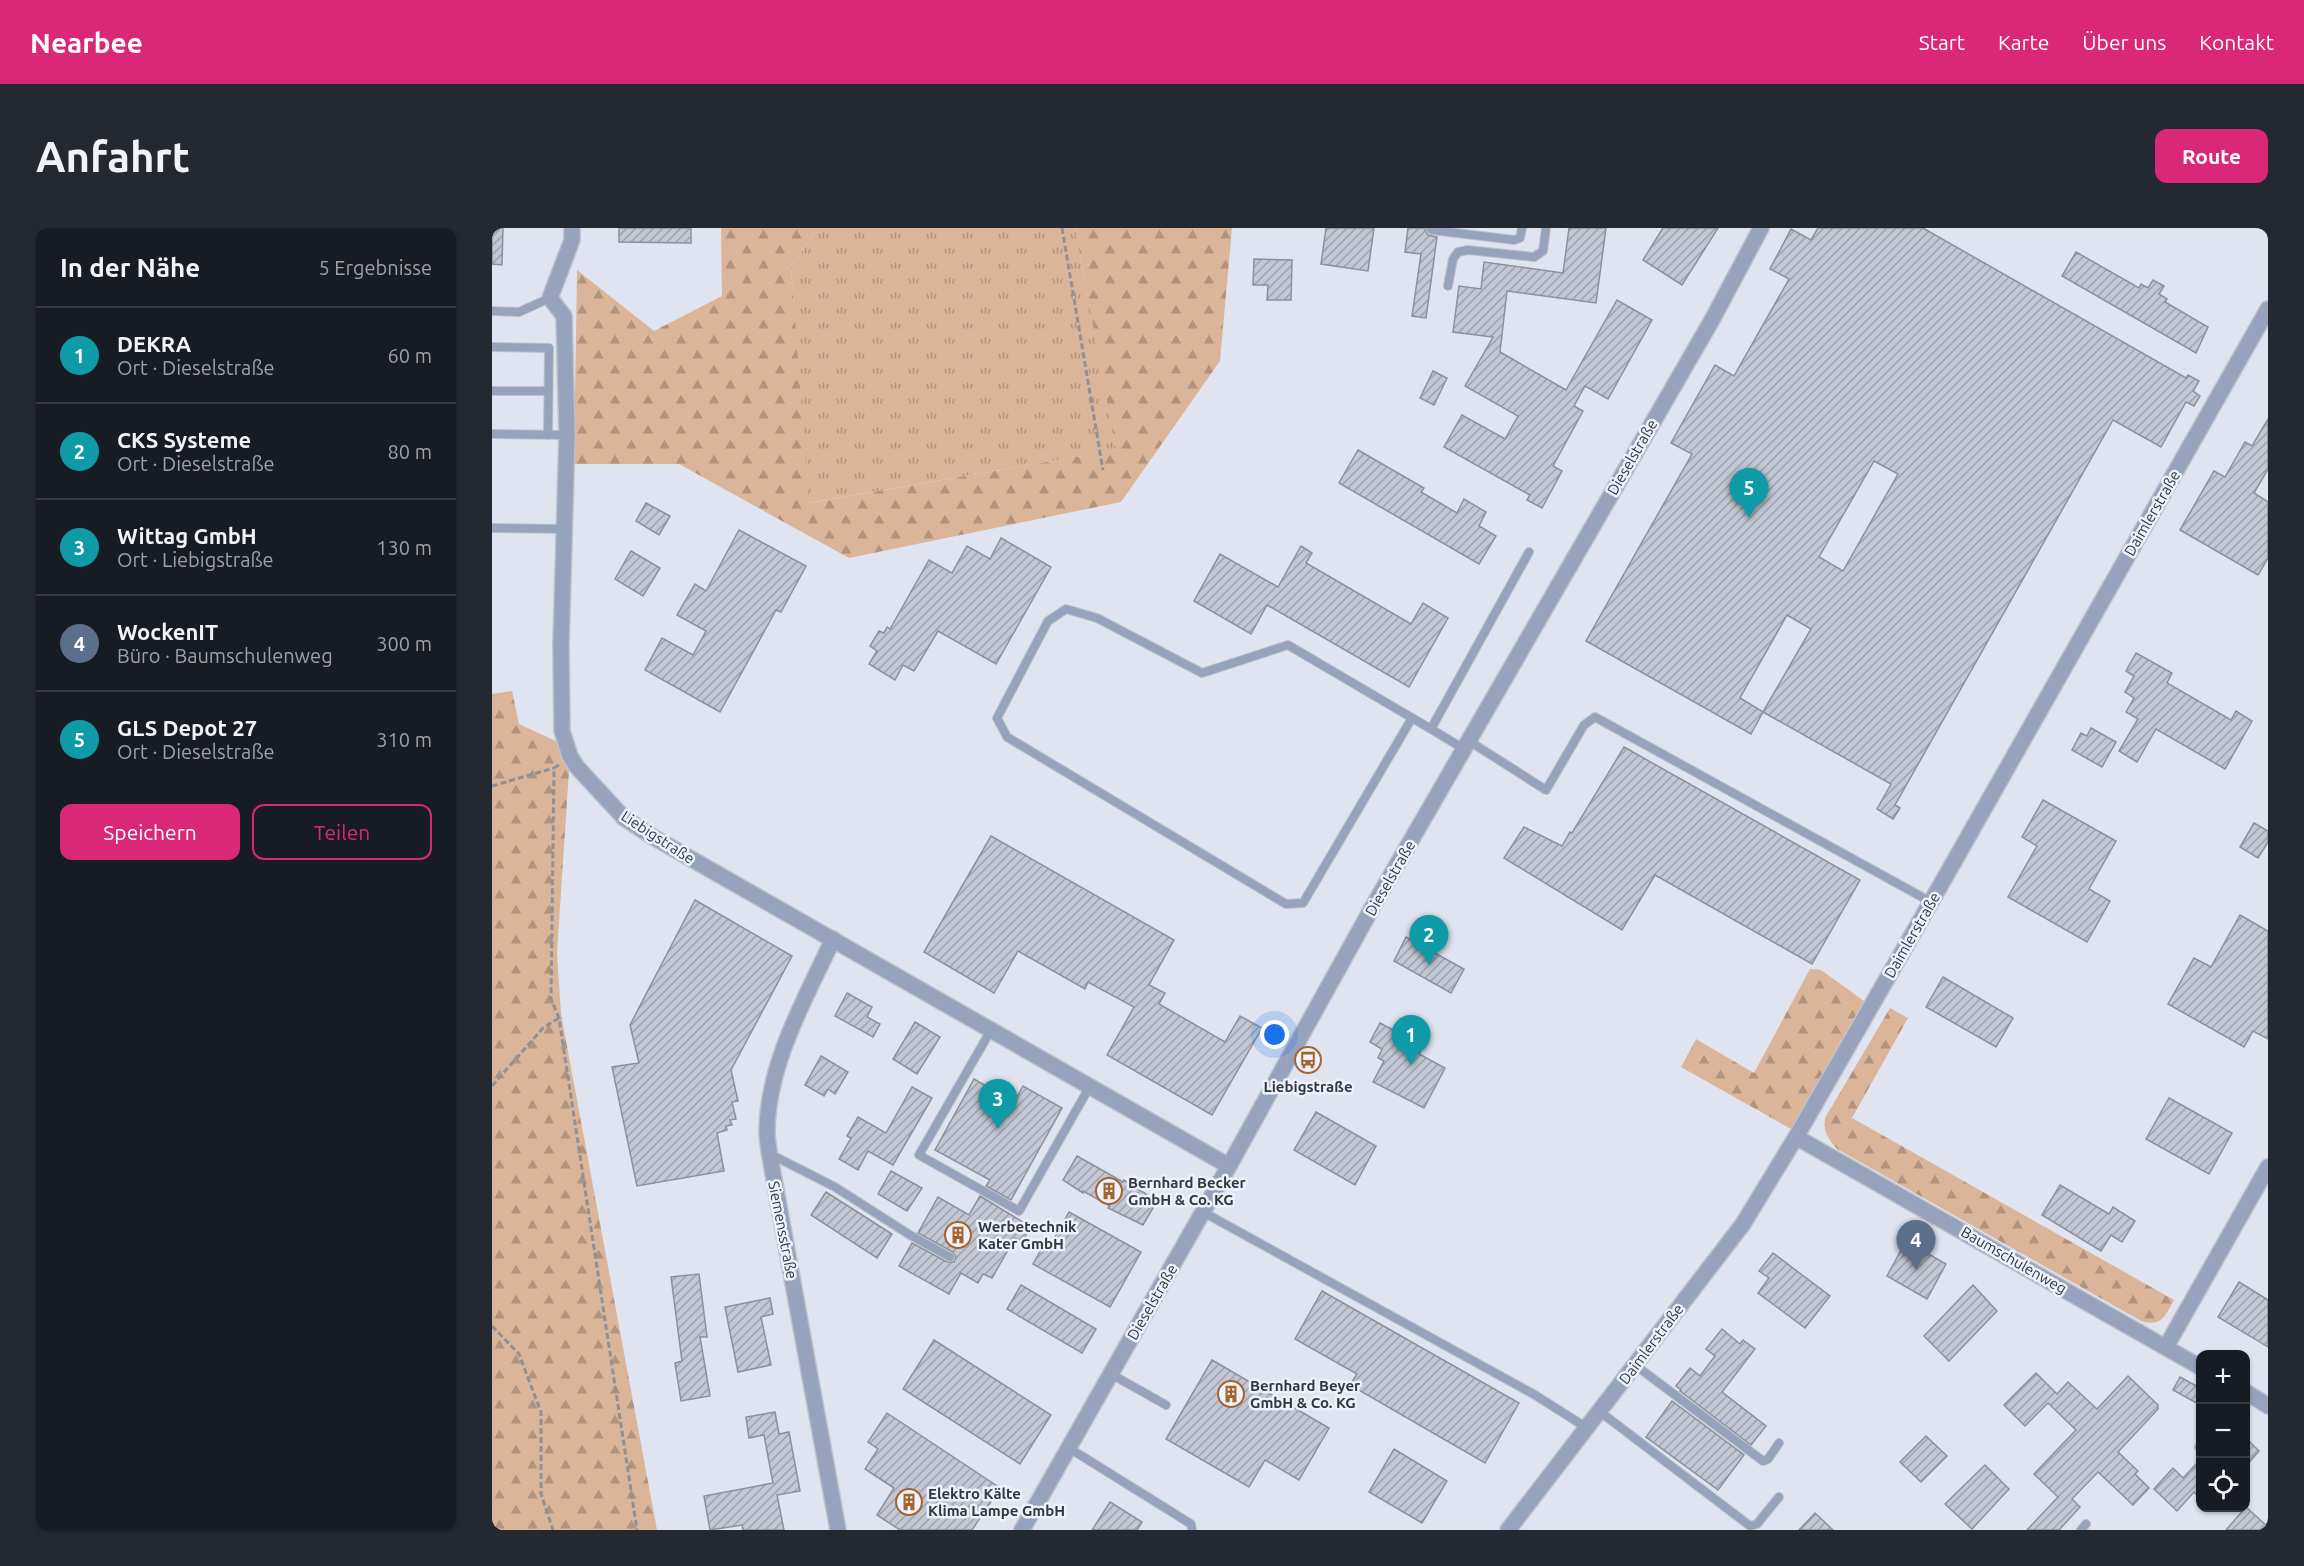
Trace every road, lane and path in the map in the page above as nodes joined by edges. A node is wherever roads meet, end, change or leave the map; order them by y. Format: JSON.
{"nodes":[{"id":1,"x":572,"y":228,"type":"edge"},
{"id":2,"x":1062,"y":228,"type":"edge"},
{"id":3,"x":1430,"y":228,"type":"edge"},
{"id":4,"x":1522,"y":228,"type":"edge"},
{"id":5,"x":1546,"y":228,"type":"edge"},
{"id":6,"x":1761,"y":228,"type":"edge"},
{"id":7,"x":1448,"y":286,"type":"dead end"},
{"id":8,"x":549,"y":298,"type":"junction"},
{"id":9,"x":492,"y":311,"type":"edge"},
{"id":10,"x":2266,"y":320,"type":"edge"},
{"id":11,"x":492,"y":347,"type":"edge"},
{"id":12,"x":492,"y":391,"type":"edge"},
{"id":13,"x":548,"y":392,"type":"junction"},
{"id":14,"x":492,"y":434,"type":"edge"},
{"id":15,"x":548,"y":435,"type":"junction"},
{"id":16,"x":567,"y":435,"type":"junction"},
{"id":17,"x":1103,"y":470,"type":"dead end"},
{"id":18,"x":492,"y":528,"type":"edge"},
{"id":19,"x":565,"y":529,"type":"junction"},
{"id":20,"x":1529,"y":552,"type":"dead end"},
{"id":21,"x":1412,"y":718,"type":"junction"},
{"id":22,"x":1431,"y":729,"type":"junction"},
{"id":23,"x":1466,"y":745,"type":"junction"},
{"id":24,"x":570,"y":756,"type":"junction"},
{"id":25,"x":554,"y":768,"type":"junction"},
{"id":26,"x":492,"y":786,"type":"edge"},
{"id":27,"x":1931,"y":902,"type":"junction"},
{"id":28,"x":833,"y":939,"type":"junction"},
{"id":29,"x":559,"y":1018,"type":"junction"},
{"id":30,"x":991,"y":1030,"type":"junction"},
{"id":31,"x":492,"y":1086,"type":"edge"},
{"id":32,"x":1090,"y":1086,"type":"junction"},
{"id":33,"x":1796,"y":1137,"type":"junction"},
{"id":34,"x":770,"y":1154,"type":"junction"},
{"id":35,"x":1229,"y":1166,"type":"junction"},
{"id":36,"x":2268,"y":1167,"type":"edge"},
{"id":37,"x":1203,"y":1212,"type":"junction"},
{"id":38,"x":950,"y":1257,"type":"dead end"},
{"id":39,"x":492,"y":1326,"type":"edge"},
{"id":40,"x":2166,"y":1347,"type":"junction"},
{"id":41,"x":1635,"y":1365,"type":"junction"},
{"id":42,"x":2196,"y":1365,"type":"edge"},
{"id":43,"x":1111,"y":1374,"type":"junction"},
{"id":44,"x":2250,"y":1398,"type":"edge"},
{"id":45,"x":1166,"y":1405,"type":"dead end"},
{"id":46,"x":2268,"y":1406,"type":"edge"},
{"id":47,"x":1599,"y":1411,"type":"junction"},
{"id":48,"x":1587,"y":1428,"type":"junction"},
{"id":49,"x":1779,"y":1443,"type":"dead end"},
{"id":50,"x":1069,"y":1448,"type":"junction"},
{"id":51,"x":1779,"y":1497,"type":"dead end"},
{"id":52,"x":553,"y":1530,"type":"edge"},
{"id":53,"x":637,"y":1530,"type":"edge"},
{"id":54,"x":838,"y":1530,"type":"edge"},
{"id":55,"x":1022,"y":1530,"type":"edge"},
{"id":56,"x":1192,"y":1530,"type":"edge"},
{"id":57,"x":1508,"y":1530,"type":"edge"}],
"edges":[{"from":1,"to":8,"type":"street"},
{"from":2,"to":17,"type":"path"},
{"from":3,"to":4,"type":"lane"},
{"from":5,"to":7,"type":"lane"},
{"from":6,"to":23,"type":"street","name":"Dieselstraße"},
{"from":8,"to":9,"type":"lane"},
{"from":8,"to":16,"type":"street","name":"Liebigstraße"},
{"from":10,"to":27,"type":"street","name":"Daimlerstraße"},
{"from":11,"to":13,"type":"lane"},
{"from":12,"to":13,"type":"lane"},
{"from":13,"to":15,"type":"lane"},
{"from":14,"to":15,"type":"lane"},
{"from":15,"to":16,"type":"lane"},
{"from":16,"to":19,"type":"street","name":"Liebigstraße"},
{"from":18,"to":19,"type":"lane"},
{"from":19,"to":24,"type":"street","name":"Liebigstraße"},
{"from":20,"to":22,"type":"lane"},
{"from":21,"to":21,"type":"lane"},
{"from":21,"to":22,"type":"lane"},
{"from":22,"to":23,"type":"lane"},
{"from":23,"to":27,"type":"lane"},
{"from":23,"to":35,"type":"street","name":"Dieselstraße"},
{"from":24,"to":25,"type":"path"},
{"from":24,"to":28,"type":"street","name":"Liebigstraße"},
{"from":25,"to":26,"type":"path"},
{"from":25,"to":29,"type":"path"},
{"from":27,"to":33,"type":"street","name":"Daimlerstraße"},
{"from":28,"to":30,"type":"street","name":"Liebigstraße"},
{"from":28,"to":34,"type":"street","name":"Siemensstraße"},
{"from":29,"to":31,"type":"path"},
{"from":29,"to":53,"type":"path"},
{"from":30,"to":32,"type":"street","name":"Liebigstraße"},
{"from":30,"to":32,"type":"lane"},
{"from":32,"to":35,"type":"street","name":"Liebigstraße"},
{"from":33,"to":40,"type":"street","name":"Baumschulenweg"},
{"from":33,"to":41,"type":"street","name":"Daimlerstraße"},
{"from":34,"to":38,"type":"lane"},
{"from":34,"to":54,"type":"street","name":"Siemensstraße"},
{"from":35,"to":37,"type":"street","name":"Dieselstraße"},
{"from":36,"to":40,"type":"street"},
{"from":37,"to":43,"type":"street","name":"Dieselstraße"},
{"from":37,"to":48,"type":"lane"},
{"from":39,"to":52,"type":"path"},
{"from":40,"to":42,"type":"street","name":"Baumschulenweg"},
{"from":41,"to":47,"type":"street","name":"Daimlerstraße"},
{"from":41,"to":49,"type":"lane"},
{"from":43,"to":45,"type":"lane"},
{"from":43,"to":50,"type":"street","name":"Dieselstraße"},
{"from":44,"to":46,"type":"street"},
{"from":47,"to":48,"type":"street","name":"Daimlerstraße"},
{"from":47,"to":51,"type":"lane"},
{"from":48,"to":57,"type":"street","name":"Daimlerstraße"},
{"from":50,"to":55,"type":"street","name":"Dieselstraße"},
{"from":50,"to":56,"type":"lane"}]}
